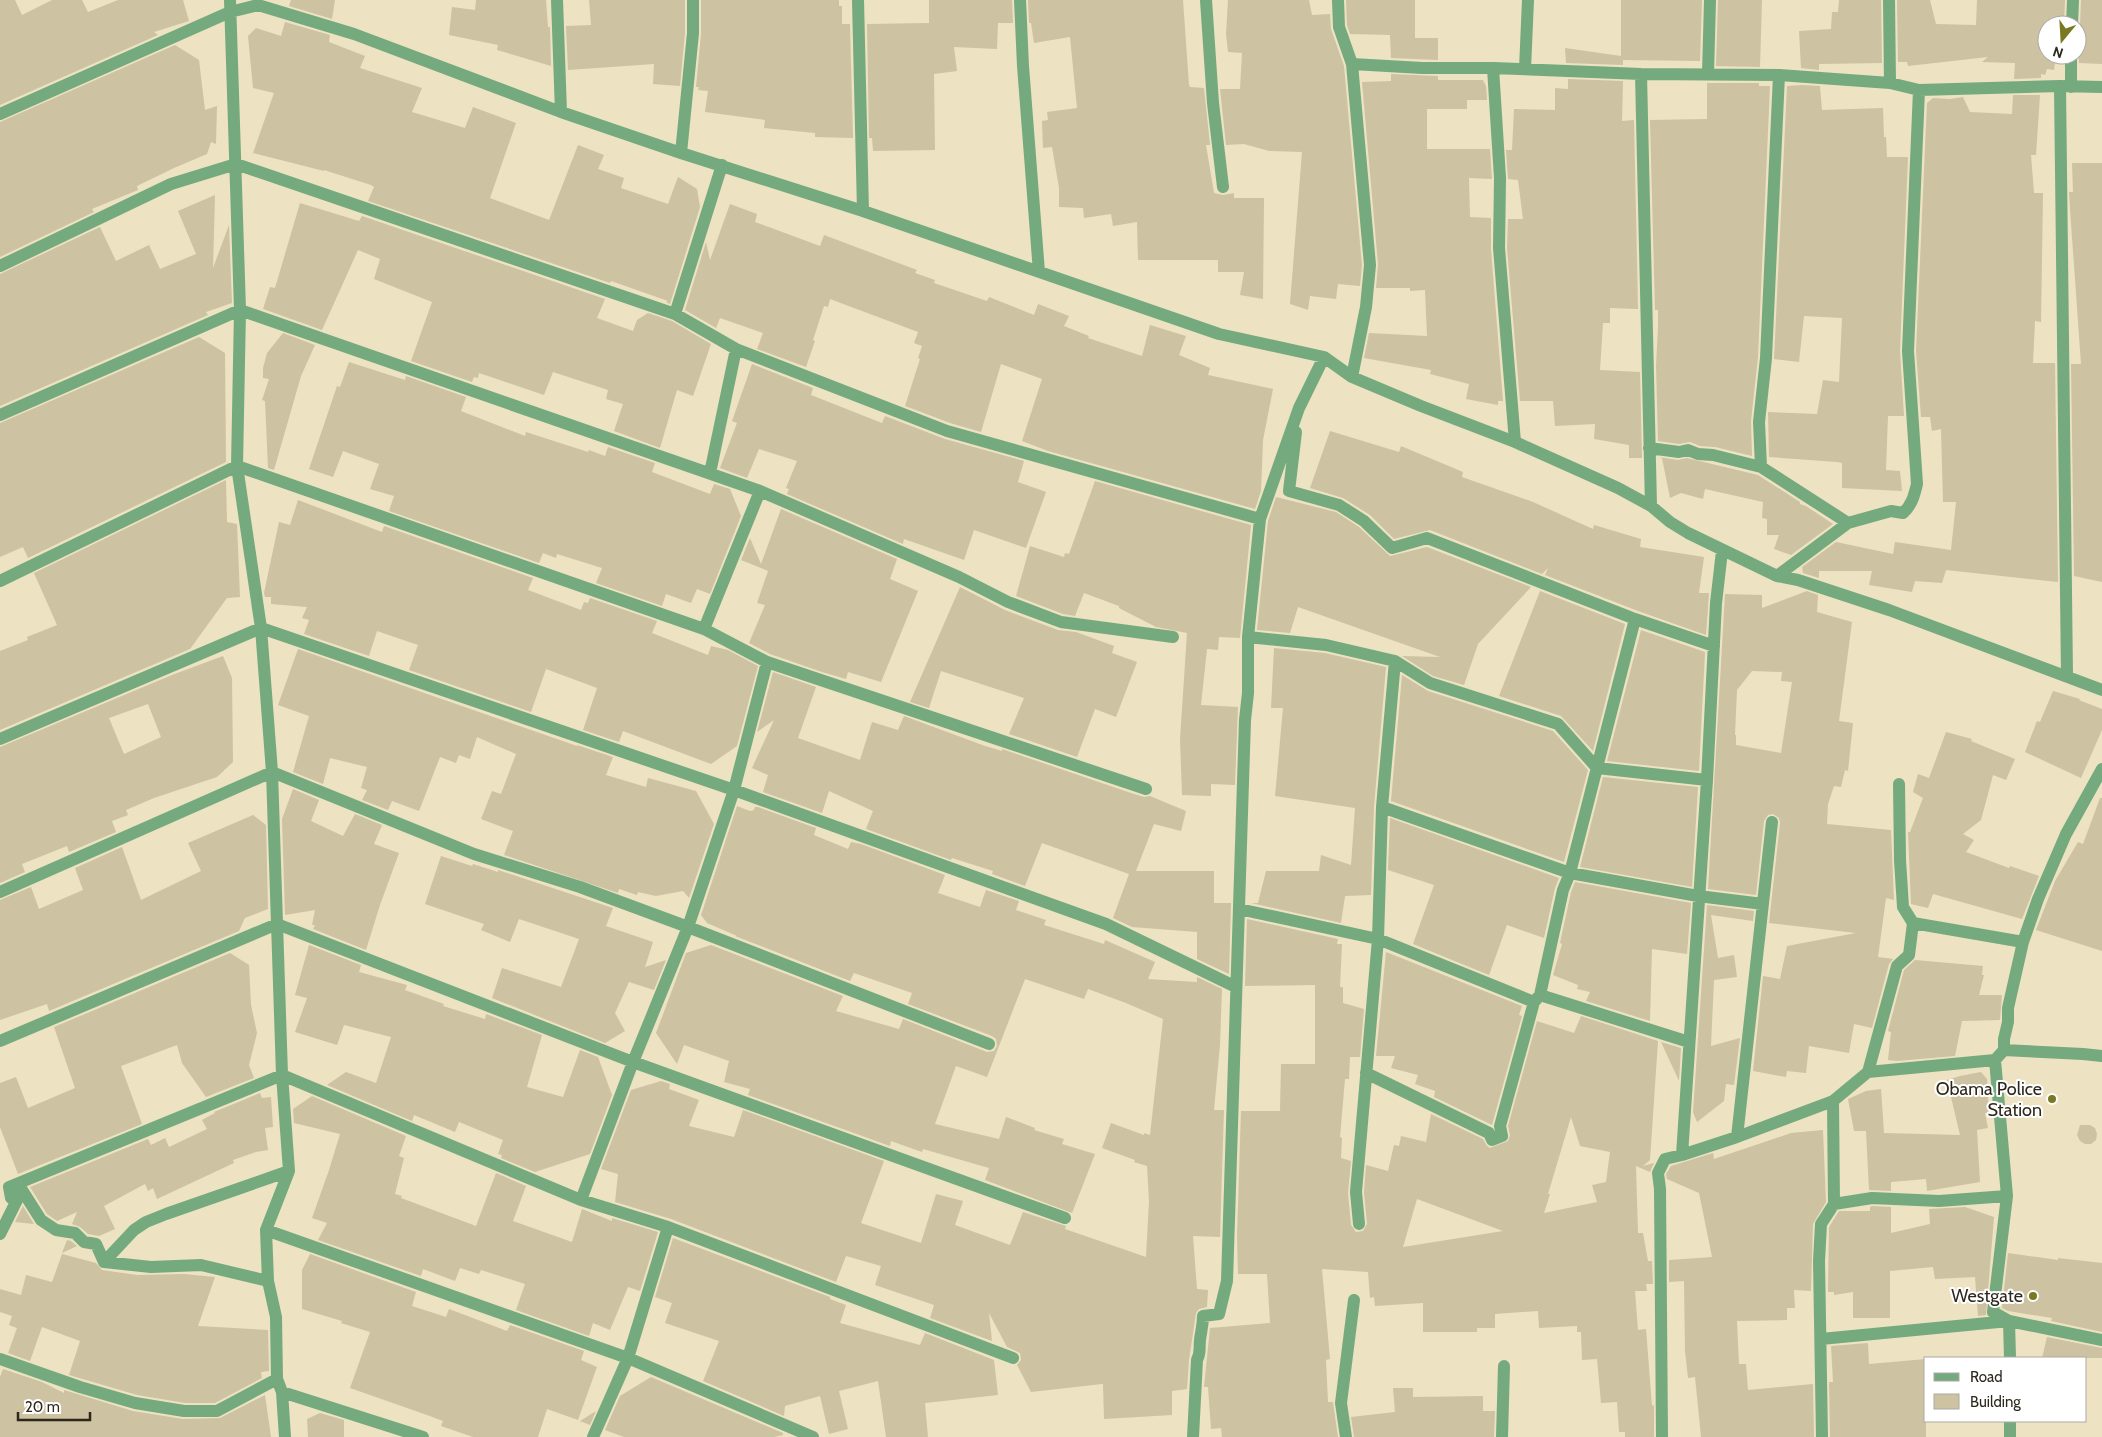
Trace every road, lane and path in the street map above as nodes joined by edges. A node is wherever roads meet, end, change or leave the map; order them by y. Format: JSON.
{"nodes":[{"id":1,"x":557,"y":0,"type":"edge"},
{"id":2,"x":693,"y":0,"type":"edge"},
{"id":3,"x":858,"y":0,"type":"edge"},
{"id":4,"x":1020,"y":0,"type":"edge"},
{"id":5,"x":1206,"y":0,"type":"edge"},
{"id":6,"x":1338,"y":0,"type":"edge"},
{"id":7,"x":1528,"y":0,"type":"edge"},
{"id":8,"x":1710,"y":0,"type":"edge"},
{"id":9,"x":1889,"y":0,"type":"edge"},
{"id":10,"x":2073,"y":0,"type":"edge"},
{"id":11,"x":230,"y":6,"type":"edge"},
{"id":12,"x":2072,"y":15,"type":"edge"},
{"id":13,"x":1352,"y":64,"type":"junction"},
{"id":14,"x":2069,"y":65,"type":"edge"},
{"id":15,"x":1493,"y":68,"type":"junction"},
{"id":16,"x":1525,"y":69,"type":"junction"},
{"id":17,"x":1641,"y":74,"type":"junction"},
{"id":18,"x":1708,"y":74,"type":"junction"},
{"id":19,"x":1779,"y":75,"type":"junction"},
{"id":20,"x":1890,"y":83,"type":"junction"},
{"id":21,"x":2065,"y":86,"type":"junction"},
{"id":22,"x":2102,"y":87,"type":"edge"},
{"id":23,"x":1919,"y":90,"type":"junction"},
{"id":24,"x":561,"y":112,"type":"junction"},
{"id":25,"x":0,"y":114,"type":"edge"},
{"id":26,"x":680,"y":153,"type":"junction"},
{"id":27,"x":236,"y":164,"type":"junction"},
{"id":28,"x":722,"y":165,"type":"junction"},
{"id":29,"x":1223,"y":187,"type":"dead end"},
{"id":30,"x":863,"y":211,"type":"junction"},
{"id":31,"x":0,"y":266,"type":"edge"},
{"id":32,"x":1039,"y":272,"type":"junction"},
{"id":33,"x":240,"y":310,"type":"junction"},
{"id":34,"x":675,"y":314,"type":"junction"},
{"id":35,"x":736,"y":349,"type":"junction"},
{"id":36,"x":1324,"y":358,"type":"junction"},
{"id":37,"x":1352,"y":377,"type":"junction"},
{"id":38,"x":1299,"y":408,"type":"junction"},
{"id":39,"x":0,"y":416,"type":"edge"},
{"id":40,"x":1515,"y":442,"type":"junction"},
{"id":41,"x":1649,"y":448,"type":"junction"},
{"id":42,"x":237,"y":466,"type":"junction"},
{"id":43,"x":1761,"y":467,"type":"junction"},
{"id":44,"x":710,"y":473,"type":"junction"},
{"id":45,"x":760,"y":491,"type":"junction"},
{"id":46,"x":1651,"y":506,"type":"junction"},
{"id":47,"x":1260,"y":519,"type":"junction"},
{"id":48,"x":1848,"y":523,"type":"junction"},
{"id":49,"x":1722,"y":551,"type":"junction"},
{"id":50,"x":1777,"y":576,"type":"junction"},
{"id":51,"x":0,"y":581,"type":"edge"},
{"id":52,"x":1635,"y":619,"type":"junction"},
{"id":53,"x":261,"y":628,"type":"junction"},
{"id":54,"x":704,"y":628,"type":"junction"},
{"id":55,"x":1173,"y":637,"type":"dead end"},
{"id":56,"x":1248,"y":637,"type":"junction"},
{"id":57,"x":1714,"y":646,"type":"junction"},
{"id":58,"x":1394,"y":661,"type":"junction"},
{"id":59,"x":767,"y":662,"type":"junction"},
{"id":60,"x":2067,"y":676,"type":"junction"},
{"id":61,"x":2102,"y":690,"type":"edge"},
{"id":62,"x":0,"y":739,"type":"edge"},
{"id":63,"x":1597,"y":768,"type":"junction"},
{"id":64,"x":2102,"y":769,"type":"edge"},
{"id":65,"x":272,"y":772,"type":"junction"},
{"id":66,"x":1707,"y":780,"type":"junction"},
{"id":67,"x":1899,"y":784,"type":"dead end"},
{"id":68,"x":1146,"y":789,"type":"dead end"},
{"id":69,"x":734,"y":790,"type":"junction"},
{"id":70,"x":1382,"y":807,"type":"junction"},
{"id":71,"x":1772,"y":822,"type":"dead end"},
{"id":72,"x":1570,"y":873,"type":"junction"},
{"id":73,"x":0,"y":892,"type":"edge"},
{"id":74,"x":1698,"y":896,"type":"junction"},
{"id":75,"x":1762,"y":904,"type":"junction"},
{"id":76,"x":1239,"y":909,"type":"junction"},
{"id":77,"x":1912,"y":923,"type":"junction"},
{"id":78,"x":277,"y":924,"type":"junction"},
{"id":79,"x":688,"y":926,"type":"junction"},
{"id":80,"x":1378,"y":940,"type":"junction"},
{"id":81,"x":2023,"y":942,"type":"junction"},
{"id":82,"x":1236,"y":987,"type":"junction"},
{"id":83,"x":1537,"y":998,"type":"junction"},
{"id":84,"x":0,"y":1041,"type":"edge"},
{"id":85,"x":1689,"y":1042,"type":"junction"},
{"id":86,"x":989,"y":1044,"type":"dead end"},
{"id":87,"x":2000,"y":1055,"type":"junction"},
{"id":88,"x":2102,"y":1056,"type":"edge"},
{"id":89,"x":634,"y":1062,"type":"junction"},
{"id":90,"x":1868,"y":1072,"type":"junction"},
{"id":91,"x":1366,"y":1073,"type":"junction"},
{"id":92,"x":282,"y":1075,"type":"junction"},
{"id":93,"x":1833,"y":1101,"type":"junction"},
{"id":94,"x":1736,"y":1137,"type":"junction"},
{"id":95,"x":1682,"y":1155,"type":"junction"},
{"id":96,"x":289,"y":1170,"type":"junction"},
{"id":97,"x":22,"y":1190,"type":"junction"},
{"id":98,"x":2007,"y":1196,"type":"junction"},
{"id":99,"x":581,"y":1200,"type":"junction"},
{"id":100,"x":1834,"y":1204,"type":"junction"},
{"id":101,"x":1065,"y":1218,"type":"dead end"},
{"id":102,"x":1360,"y":1224,"type":"dead end"},
{"id":103,"x":668,"y":1227,"type":"junction"},
{"id":104,"x":266,"y":1230,"type":"junction"},
{"id":105,"x":0,"y":1234,"type":"edge"},
{"id":106,"x":104,"y":1262,"type":"junction"},
{"id":107,"x":268,"y":1281,"type":"junction"},
{"id":108,"x":1354,"y":1300,"type":"dead end"},
{"id":109,"x":2009,"y":1321,"type":"junction"},
{"id":110,"x":1821,"y":1339,"type":"junction"},
{"id":111,"x":2102,"y":1340,"type":"edge"},
{"id":112,"x":2010,"y":1357,"type":"edge"},
{"id":113,"x":628,"y":1358,"type":"junction"},
{"id":114,"x":1013,"y":1358,"type":"dead end"},
{"id":115,"x":0,"y":1359,"type":"edge"},
{"id":116,"x":1504,"y":1366,"type":"dead end"},
{"id":117,"x":277,"y":1380,"type":"junction"},
{"id":118,"x":282,"y":1392,"type":"junction"},
{"id":119,"x":2010,"y":1422,"type":"edge"},
{"id":120,"x":285,"y":1437,"type":"edge"},
{"id":121,"x":423,"y":1437,"type":"edge"},
{"id":122,"x":593,"y":1437,"type":"edge"},
{"id":123,"x":813,"y":1437,"type":"edge"},
{"id":124,"x":1194,"y":1437,"type":"edge"},
{"id":125,"x":1346,"y":1437,"type":"edge"},
{"id":126,"x":1502,"y":1437,"type":"edge"},
{"id":127,"x":1662,"y":1437,"type":"edge"},
{"id":128,"x":1822,"y":1437,"type":"edge"},
{"id":129,"x":2010,"y":1437,"type":"edge"}],
"edges":[{"from":1,"to":24,"type":"street"},
{"from":2,"to":26,"type":"street"},
{"from":3,"to":30,"type":"street"},
{"from":4,"to":32,"type":"street"},
{"from":5,"to":29,"type":"street"},
{"from":6,"to":13,"type":"street"},
{"from":7,"to":16,"type":"street"},
{"from":8,"to":18,"type":"street"},
{"from":9,"to":20,"type":"street"},
{"from":10,"to":12,"type":"street"},
{"from":11,"to":24,"type":"street"},
{"from":11,"to":25,"type":"street"},
{"from":11,"to":27,"type":"street"},
{"from":13,"to":15,"type":"street"},
{"from":13,"to":37,"type":"street"},
{"from":14,"to":21,"type":"street"},
{"from":15,"to":16,"type":"street"},
{"from":15,"to":40,"type":"street"},
{"from":16,"to":17,"type":"street"},
{"from":17,"to":18,"type":"street"},
{"from":17,"to":41,"type":"street"},
{"from":18,"to":19,"type":"street"},
{"from":19,"to":20,"type":"street"},
{"from":19,"to":43,"type":"street"},
{"from":20,"to":23,"type":"street"},
{"from":21,"to":22,"type":"street"},
{"from":21,"to":23,"type":"street"},
{"from":21,"to":60,"type":"street"},
{"from":23,"to":48,"type":"street"},
{"from":24,"to":26,"type":"street"},
{"from":26,"to":28,"type":"street"},
{"from":27,"to":31,"type":"street"},
{"from":27,"to":33,"type":"street"},
{"from":27,"to":34,"type":"street"},
{"from":28,"to":30,"type":"street"},
{"from":28,"to":34,"type":"street"},
{"from":30,"to":32,"type":"street"},
{"from":32,"to":36,"type":"street"},
{"from":33,"to":39,"type":"street"},
{"from":33,"to":42,"type":"street"},
{"from":33,"to":44,"type":"street"},
{"from":34,"to":35,"type":"street"},
{"from":35,"to":44,"type":"street"},
{"from":35,"to":47,"type":"street"},
{"from":36,"to":37,"type":"street"},
{"from":36,"to":38,"type":"street"},
{"from":37,"to":40,"type":"street"},
{"from":38,"to":47,"type":"street"},
{"from":38,"to":52,"type":"street"},
{"from":40,"to":46,"type":"street"},
{"from":41,"to":43,"type":"street"},
{"from":41,"to":46,"type":"street"},
{"from":42,"to":51,"type":"street"},
{"from":42,"to":53,"type":"street"},
{"from":42,"to":54,"type":"street"},
{"from":43,"to":48,"type":"street"},
{"from":44,"to":45,"type":"street"},
{"from":45,"to":54,"type":"street"},
{"from":45,"to":55,"type":"street"},
{"from":46,"to":49,"type":"street"},
{"from":47,"to":56,"type":"street"},
{"from":48,"to":50,"type":"street"},
{"from":49,"to":50,"type":"street"},
{"from":49,"to":57,"type":"street"},
{"from":50,"to":60,"type":"street"},
{"from":52,"to":57,"type":"street"},
{"from":52,"to":63,"type":"street"},
{"from":53,"to":62,"type":"street"},
{"from":53,"to":65,"type":"street"},
{"from":53,"to":69,"type":"street"},
{"from":54,"to":59,"type":"street"},
{"from":56,"to":58,"type":"street"},
{"from":56,"to":76,"type":"street"},
{"from":57,"to":66,"type":"street"},
{"from":58,"to":63,"type":"street"},
{"from":58,"to":70,"type":"street"},
{"from":59,"to":68,"type":"street"},
{"from":59,"to":69,"type":"street"},
{"from":60,"to":61,"type":"street"},
{"from":63,"to":66,"type":"street"},
{"from":63,"to":72,"type":"street"},
{"from":64,"to":81,"type":"street"},
{"from":65,"to":73,"type":"street"},
{"from":65,"to":78,"type":"street"},
{"from":65,"to":79,"type":"street"},
{"from":66,"to":74,"type":"street"},
{"from":67,"to":77,"type":"street"},
{"from":69,"to":79,"type":"street"},
{"from":69,"to":82,"type":"street"},
{"from":70,"to":72,"type":"street"},
{"from":70,"to":80,"type":"street"},
{"from":71,"to":75,"type":"street"},
{"from":72,"to":74,"type":"street"},
{"from":72,"to":83,"type":"street"},
{"from":74,"to":75,"type":"street"},
{"from":74,"to":85,"type":"street"},
{"from":75,"to":94,"type":"street"},
{"from":76,"to":80,"type":"street"},
{"from":76,"to":82,"type":"street"},
{"from":77,"to":81,"type":"street"},
{"from":77,"to":90,"type":"street"},
{"from":78,"to":84,"type":"street"},
{"from":78,"to":89,"type":"street"},
{"from":78,"to":92,"type":"street"},
{"from":79,"to":86,"type":"street"},
{"from":79,"to":89,"type":"street"},
{"from":80,"to":83,"type":"street"},
{"from":80,"to":91,"type":"street"},
{"from":81,"to":87,"type":"street"},
{"from":82,"to":124,"type":"street"},
{"from":83,"to":85,"type":"street"},
{"from":83,"to":91,"type":"street"},
{"from":85,"to":95,"type":"street"},
{"from":87,"to":88,"type":"street"},
{"from":87,"to":90,"type":"street"},
{"from":87,"to":98,"type":"street"},
{"from":89,"to":99,"type":"street"},
{"from":89,"to":101,"type":"street"},
{"from":90,"to":93,"type":"street"},
{"from":91,"to":102,"type":"street"},
{"from":92,"to":96,"type":"street"},
{"from":92,"to":97,"type":"street"},
{"from":92,"to":99,"type":"street"},
{"from":93,"to":94,"type":"street"},
{"from":93,"to":100,"type":"street"},
{"from":94,"to":95,"type":"street"},
{"from":95,"to":127,"type":"street"},
{"from":96,"to":104,"type":"street"},
{"from":96,"to":106,"type":"street"},
{"from":97,"to":105,"type":"street"},
{"from":97,"to":106,"type":"street"},
{"from":98,"to":100,"type":"street"},
{"from":98,"to":109,"type":"street"},
{"from":99,"to":103,"type":"street"},
{"from":100,"to":110,"type":"street"},
{"from":103,"to":113,"type":"street"},
{"from":103,"to":114,"type":"street"},
{"from":104,"to":107,"type":"street"},
{"from":104,"to":113,"type":"street"},
{"from":106,"to":107,"type":"street"},
{"from":107,"to":117,"type":"street"},
{"from":108,"to":125,"type":"street"},
{"from":109,"to":110,"type":"street"},
{"from":109,"to":111,"type":"street"},
{"from":109,"to":112,"type":"street"},
{"from":110,"to":128,"type":"street"},
{"from":113,"to":122,"type":"street"},
{"from":113,"to":123,"type":"street"},
{"from":115,"to":117,"type":"street"},
{"from":116,"to":126,"type":"street"},
{"from":117,"to":118,"type":"street"},
{"from":118,"to":120,"type":"street"},
{"from":118,"to":121,"type":"street"},
{"from":119,"to":129,"type":"street"}]}
